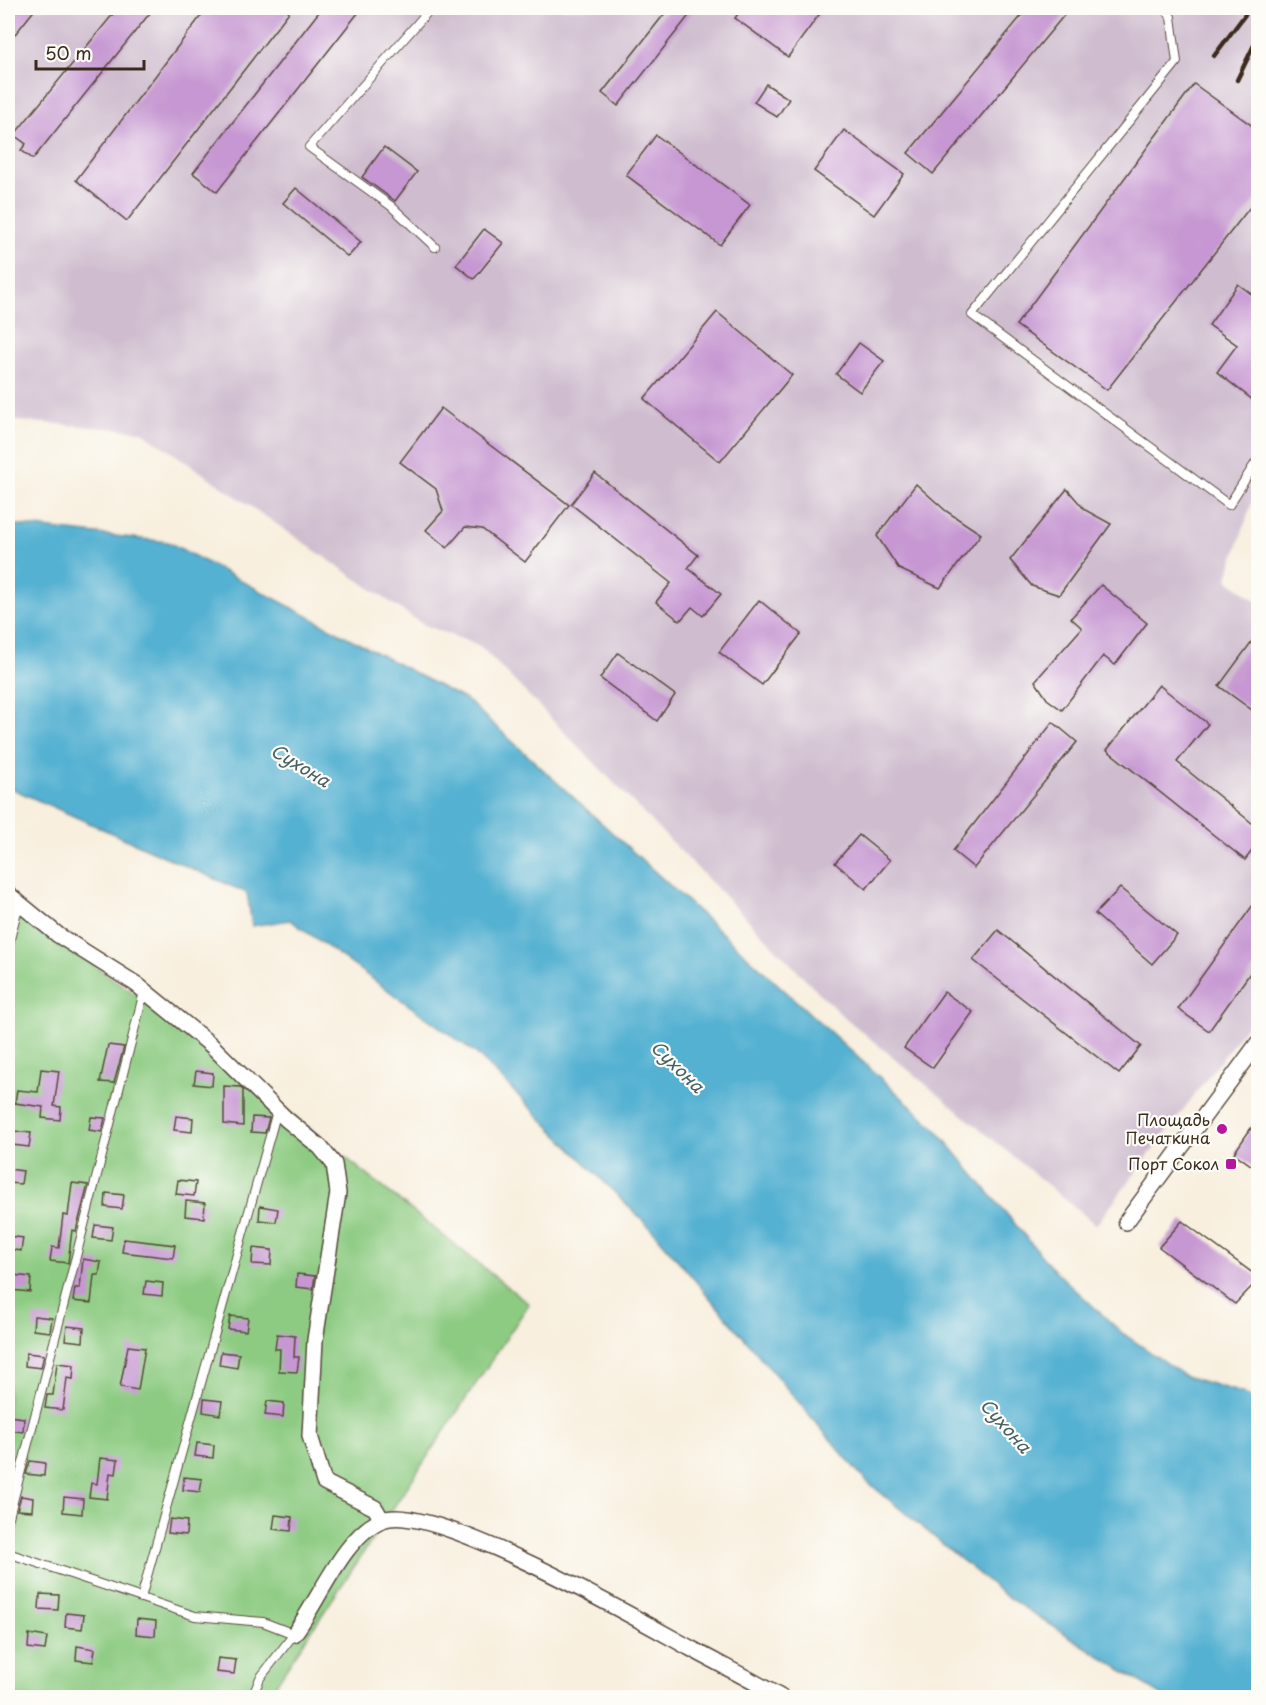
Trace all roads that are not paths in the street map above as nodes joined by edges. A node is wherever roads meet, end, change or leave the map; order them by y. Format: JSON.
{"nodes":[{"id":1,"x":431,"y":8,"type":"edge"},
{"id":2,"x":1165,"y":8,"type":"edge"},
{"id":3,"x":435,"y":247,"type":"dead end"},
{"id":4,"x":1258,"y":459,"type":"edge"},
{"id":5,"x":13,"y":899,"type":"edge"},
{"id":6,"x":8,"y":947,"type":"edge"},
{"id":7,"x":144,"y":992,"type":"junction"},
{"id":8,"x":1258,"y":1043,"type":"edge"},
{"id":9,"x":277,"y":1110,"type":"junction"},
{"id":10,"x":1126,"y":1222,"type":"dead end"},
{"id":11,"x":382,"y":1520,"type":"junction"},
{"id":12,"x":8,"y":1521,"type":"edge"},
{"id":13,"x":8,"y":1553,"type":"edge"},
{"id":14,"x":141,"y":1598,"type":"junction"},
{"id":15,"x":294,"y":1634,"type":"junction"},
{"id":16,"x":252,"y":1698,"type":"edge"},
{"id":17,"x":782,"y":1698,"type":"edge"}],
"edges":[{"from":1,"to":3,"type":"lane"},
{"from":2,"to":4,"type":"lane"},
{"from":5,"to":6,"type":"lane"},
{"from":5,"to":7,"type":"street"},
{"from":7,"to":9,"type":"street"},
{"from":7,"to":12,"type":"lane"},
{"from":8,"to":10,"type":"street"},
{"from":9,"to":11,"type":"street"},
{"from":9,"to":14,"type":"lane"},
{"from":11,"to":15,"type":"street"},
{"from":11,"to":17,"type":"street"},
{"from":13,"to":14,"type":"lane"},
{"from":14,"to":15,"type":"lane"},
{"from":15,"to":16,"type":"lane"}]}
